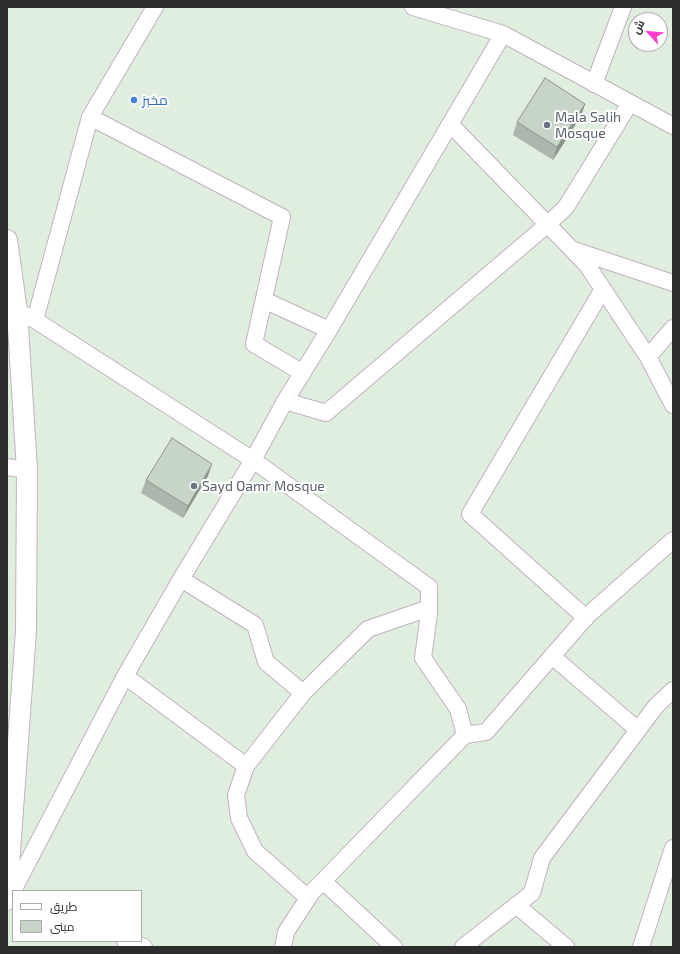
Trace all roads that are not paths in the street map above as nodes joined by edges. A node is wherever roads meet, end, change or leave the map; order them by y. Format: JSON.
{"nodes":[{"id":1,"x":155,"y":7,"type":"edge"},
{"id":2,"x":413,"y":7,"type":"edge"},
{"id":3,"x":623,"y":7,"type":"edge"},
{"id":4,"x":503,"y":34,"type":"junction"},
{"id":5,"x":594,"y":84,"type":"junction"},
{"id":6,"x":630,"y":103,"type":"junction"},
{"id":7,"x":90,"y":117,"type":"junction"},
{"id":8,"x":450,"y":124,"type":"junction"},
{"id":9,"x":673,"y":126,"type":"edge"},
{"id":10,"x":548,"y":224,"type":"junction"},
{"id":11,"x":7,"y":240,"type":"edge"},
{"id":12,"x":572,"y":249,"type":"junction"},
{"id":13,"x":10,"y":283,"type":"edge"},
{"id":14,"x":673,"y":283,"type":"edge"},
{"id":15,"x":603,"y":289,"type":"junction"},
{"id":16,"x":264,"y":300,"type":"junction"},
{"id":17,"x":17,"y":310,"type":"junction"},
{"id":18,"x":35,"y":320,"type":"junction"},
{"id":19,"x":673,"y":328,"type":"edge"},
{"id":20,"x":329,"y":330,"type":"junction"},
{"id":21,"x":648,"y":357,"type":"junction"},
{"id":22,"x":303,"y":373,"type":"junction"},
{"id":23,"x":285,"y":401,"type":"junction"},
{"id":24,"x":673,"y":405,"type":"edge"},
{"id":25,"x":253,"y":460,"type":"junction"},
{"id":26,"x":7,"y":467,"type":"edge"},
{"id":27,"x":27,"y":470,"type":"junction"},
{"id":28,"x":673,"y":540,"type":"edge"},
{"id":29,"x":181,"y":579,"type":"junction"},
{"id":30,"x":429,"y":608,"type":"junction"},
{"id":31,"x":586,"y":618,"type":"junction"},
{"id":32,"x":552,"y":656,"type":"junction"},
{"id":33,"x":125,"y":676,"type":"junction"},
{"id":34,"x":673,"y":690,"type":"edge"},
{"id":35,"x":303,"y":693,"type":"junction"},
{"id":36,"x":638,"y":730,"type":"junction"},
{"id":37,"x":464,"y":735,"type":"junction"},
{"id":38,"x":246,"y":766,"type":"junction"},
{"id":39,"x":671,"y":858,"type":"edge"},
{"id":40,"x":8,"y":862,"type":"edge"},
{"id":41,"x":323,"y":881,"type":"junction"},
{"id":42,"x":14,"y":890,"type":"edge"},
{"id":43,"x":7,"y":892,"type":"edge"},
{"id":44,"x":12,"y":893,"type":"edge"},
{"id":45,"x":308,"y":898,"type":"junction"},
{"id":46,"x":7,"y":903,"type":"edge"},
{"id":47,"x":516,"y":905,"type":"junction"},
{"id":48,"x":128,"y":942,"type":"edge"},
{"id":49,"x":144,"y":947,"type":"edge"},
{"id":50,"x":283,"y":947,"type":"edge"},
{"id":51,"x":394,"y":947,"type":"edge"},
{"id":52,"x":463,"y":947,"type":"edge"},
{"id":53,"x":566,"y":947,"type":"edge"},
{"id":54,"x":641,"y":947,"type":"edge"}],
"edges":[{"from":1,"to":7,"type":"street"},
{"from":2,"to":4,"type":"street"},
{"from":3,"to":5,"type":"street"},
{"from":4,"to":5,"type":"street"},
{"from":4,"to":8,"type":"street"},
{"from":5,"to":6,"type":"street"},
{"from":6,"to":9,"type":"street"},
{"from":6,"to":10,"type":"street"},
{"from":7,"to":16,"type":"street"},
{"from":7,"to":18,"type":"street"},
{"from":8,"to":10,"type":"street"},
{"from":8,"to":20,"type":"street"},
{"from":10,"to":12,"type":"street"},
{"from":10,"to":23,"type":"street"},
{"from":11,"to":13,"type":"street"},
{"from":12,"to":14,"type":"street"},
{"from":12,"to":15,"type":"street"},
{"from":13,"to":17,"type":"street"},
{"from":15,"to":21,"type":"street"},
{"from":15,"to":31,"type":"street"},
{"from":16,"to":20,"type":"street"},
{"from":16,"to":22,"type":"street"},
{"from":17,"to":18,"type":"street"},
{"from":17,"to":27,"type":"street"},
{"from":18,"to":25,"type":"street"},
{"from":19,"to":21,"type":"street"},
{"from":20,"to":22,"type":"street"},
{"from":21,"to":24,"type":"street"},
{"from":22,"to":23,"type":"street"},
{"from":23,"to":25,"type":"street"},
{"from":25,"to":29,"type":"street"},
{"from":25,"to":30,"type":"street"},
{"from":26,"to":27,"type":"street"},
{"from":27,"to":40,"type":"street"},
{"from":28,"to":31,"type":"street"},
{"from":29,"to":33,"type":"street"},
{"from":29,"to":35,"type":"street"},
{"from":30,"to":35,"type":"street"},
{"from":30,"to":37,"type":"street"},
{"from":31,"to":32,"type":"street"},
{"from":32,"to":36,"type":"street"},
{"from":32,"to":37,"type":"street"},
{"from":33,"to":38,"type":"street"},
{"from":33,"to":42,"type":"street"},
{"from":34,"to":36,"type":"street"},
{"from":35,"to":38,"type":"street"},
{"from":36,"to":47,"type":"street"},
{"from":37,"to":41,"type":"street"},
{"from":38,"to":45,"type":"street"},
{"from":39,"to":54,"type":"street"},
{"from":40,"to":43,"type":"street"},
{"from":41,"to":45,"type":"street"},
{"from":41,"to":51,"type":"street"},
{"from":44,"to":46,"type":"street"},
{"from":45,"to":50,"type":"street"},
{"from":47,"to":52,"type":"street"},
{"from":47,"to":53,"type":"street"},
{"from":48,"to":49,"type":"street"}]}
